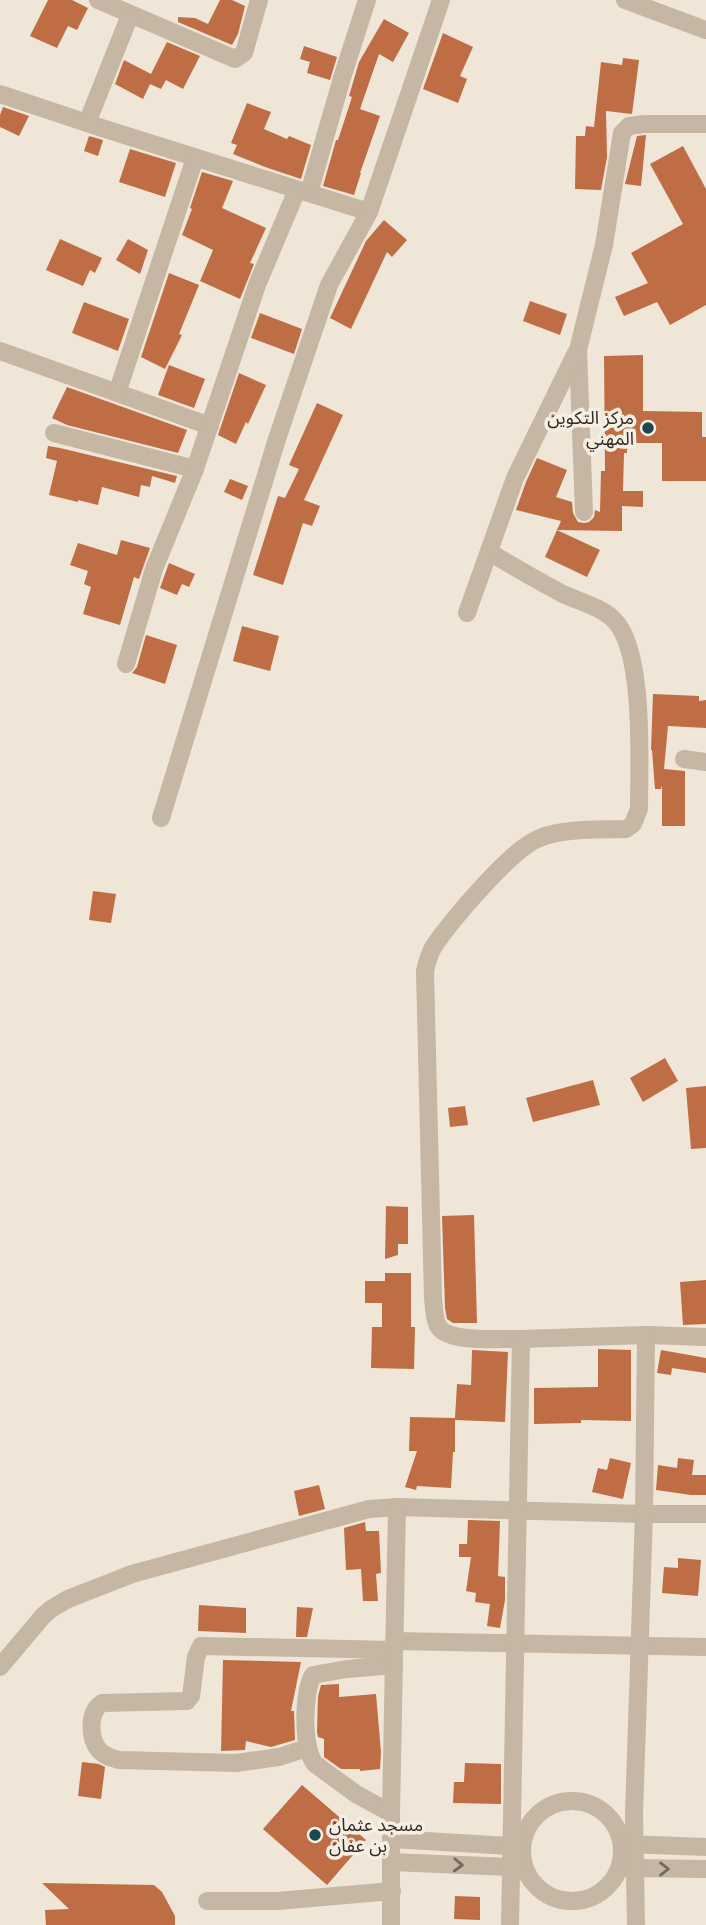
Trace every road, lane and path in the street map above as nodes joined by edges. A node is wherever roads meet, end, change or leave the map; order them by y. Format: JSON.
{"nodes":[{"id":1,"x":259,"y":0,"type":"edge"},
{"id":2,"x":367,"y":0,"type":"edge"},
{"id":3,"x":441,"y":0,"type":"edge"},
{"id":4,"x":625,"y":0,"type":"edge"},
{"id":5,"x":115,"y":5,"type":"edge"},
{"id":6,"x":706,"y":30,"type":"edge"},
{"id":7,"x":0,"y":94,"type":"edge"},
{"id":8,"x":87,"y":123,"type":"junction"},
{"id":9,"x":706,"y":124,"type":"edge"},
{"id":10,"x":195,"y":158,"type":"junction"},
{"id":11,"x":303,"y":192,"type":"junction"},
{"id":12,"x":369,"y":212,"type":"junction"},
{"id":13,"x":578,"y":350,"type":"junction"},
{"id":14,"x":0,"y":351,"type":"edge"},
{"id":15,"x":117,"y":393,"type":"junction"},
{"id":16,"x":210,"y":426,"type":"junction"},
{"id":17,"x":54,"y":433,"type":"dead end"},
{"id":18,"x":195,"y":469,"type":"junction"},
{"id":19,"x":584,"y":512,"type":"dead end"},
{"id":20,"x":489,"y":552,"type":"junction"},
{"id":21,"x":467,"y":613,"type":"dead end"},
{"id":22,"x":126,"y":664,"type":"dead end"},
{"id":23,"x":684,"y":759,"type":"dead end"},
{"id":24,"x":706,"y":762,"type":"edge"},
{"id":25,"x":161,"y":818,"type":"dead end"},
{"id":26,"x":646,"y":1335,"type":"junction"},
{"id":27,"x":706,"y":1337,"type":"edge"},
{"id":28,"x":520,"y":1339,"type":"junction"},
{"id":29,"x":397,"y":1507,"type":"junction"},
{"id":30,"x":517,"y":1510,"type":"junction"},
{"id":31,"x":644,"y":1514,"type":"junction"},
{"id":32,"x":706,"y":1514,"type":"edge"},
{"id":33,"x":516,"y":1643,"type":"junction"},
{"id":34,"x":639,"y":1647,"type":"junction"},
{"id":35,"x":706,"y":1647,"type":"edge"},
{"id":36,"x":394,"y":1652,"type":"junction"},
{"id":37,"x":0,"y":1667,"type":"edge"},
{"id":38,"x":307,"y":1748,"type":"junction"},
{"id":39,"x":391,"y":1813,"type":"junction"},
{"id":40,"x":392,"y":1839,"type":"junction"},
{"id":41,"x":516,"y":1845,"type":"junction"},
{"id":42,"x":629,"y":1845,"type":"junction"},
{"id":43,"x":706,"y":1847,"type":"edge"},
{"id":44,"x":391,"y":1862,"type":"junction"},
{"id":45,"x":517,"y":1866,"type":"junction"},
{"id":46,"x":628,"y":1868,"type":"junction"},
{"id":47,"x":706,"y":1869,"type":"edge"},
{"id":48,"x":392,"y":1891,"type":"junction"},
{"id":49,"x":206,"y":1901,"type":"dead end"},
{"id":50,"x":391,"y":1925,"type":"edge"},
{"id":51,"x":510,"y":1925,"type":"edge"},
{"id":52,"x":636,"y":1925,"type":"edge"}],
"edges":[{"from":1,"to":5,"type":"street"},
{"from":2,"to":11,"type":"street"},
{"from":3,"to":12,"type":"street"},
{"from":4,"to":6,"type":"street"},
{"from":5,"to":8,"type":"street"},
{"from":7,"to":8,"type":"street"},
{"from":8,"to":10,"type":"street"},
{"from":9,"to":13,"type":"street"},
{"from":10,"to":11,"type":"street"},
{"from":10,"to":15,"type":"street"},
{"from":11,"to":12,"type":"street"},
{"from":11,"to":16,"type":"street"},
{"from":12,"to":25,"type":"street"},
{"from":13,"to":19,"type":"street"},
{"from":13,"to":20,"type":"street"},
{"from":14,"to":15,"type":"street"},
{"from":15,"to":16,"type":"street"},
{"from":16,"to":18,"type":"street"},
{"from":17,"to":18,"type":"street"},
{"from":18,"to":22,"type":"street"},
{"from":20,"to":21,"type":"street"},
{"from":20,"to":28,"type":"street"},
{"from":23,"to":24,"type":"street"},
{"from":26,"to":27,"type":"street"},
{"from":26,"to":28,"type":"street"},
{"from":26,"to":31,"type":"street"},
{"from":28,"to":30,"type":"street"},
{"from":29,"to":30,"type":"street"},
{"from":29,"to":36,"type":"street"},
{"from":29,"to":37,"type":"street"},
{"from":30,"to":31,"type":"street"},
{"from":30,"to":33,"type":"street"},
{"from":31,"to":32,"type":"street"},
{"from":31,"to":34,"type":"street"},
{"from":33,"to":34,"type":"street"},
{"from":33,"to":36,"type":"street"},
{"from":33,"to":41,"type":"street"},
{"from":34,"to":35,"type":"street"},
{"from":34,"to":42,"type":"street"},
{"from":36,"to":38,"type":"street"},
{"from":36,"to":38,"type":"street"},
{"from":36,"to":39,"type":"street"},
{"from":38,"to":39,"type":"street"},
{"from":39,"to":40,"type":"street"},
{"from":40,"to":41,"type":"street"},
{"from":40,"to":44,"type":"street"},
{"from":41,"to":42,"type":"street"},
{"from":41,"to":45,"type":"street"},
{"from":42,"to":43,"type":"street"},
{"from":42,"to":46,"type":"street"},
{"from":44,"to":45,"type":"street","one_way":true},
{"from":44,"to":48,"type":"street"},
{"from":45,"to":46,"type":"street"},
{"from":45,"to":51,"type":"street"},
{"from":46,"to":47,"type":"street","one_way":true},
{"from":46,"to":52,"type":"street"},
{"from":48,"to":49,"type":"street"},
{"from":48,"to":50,"type":"street"}]}
